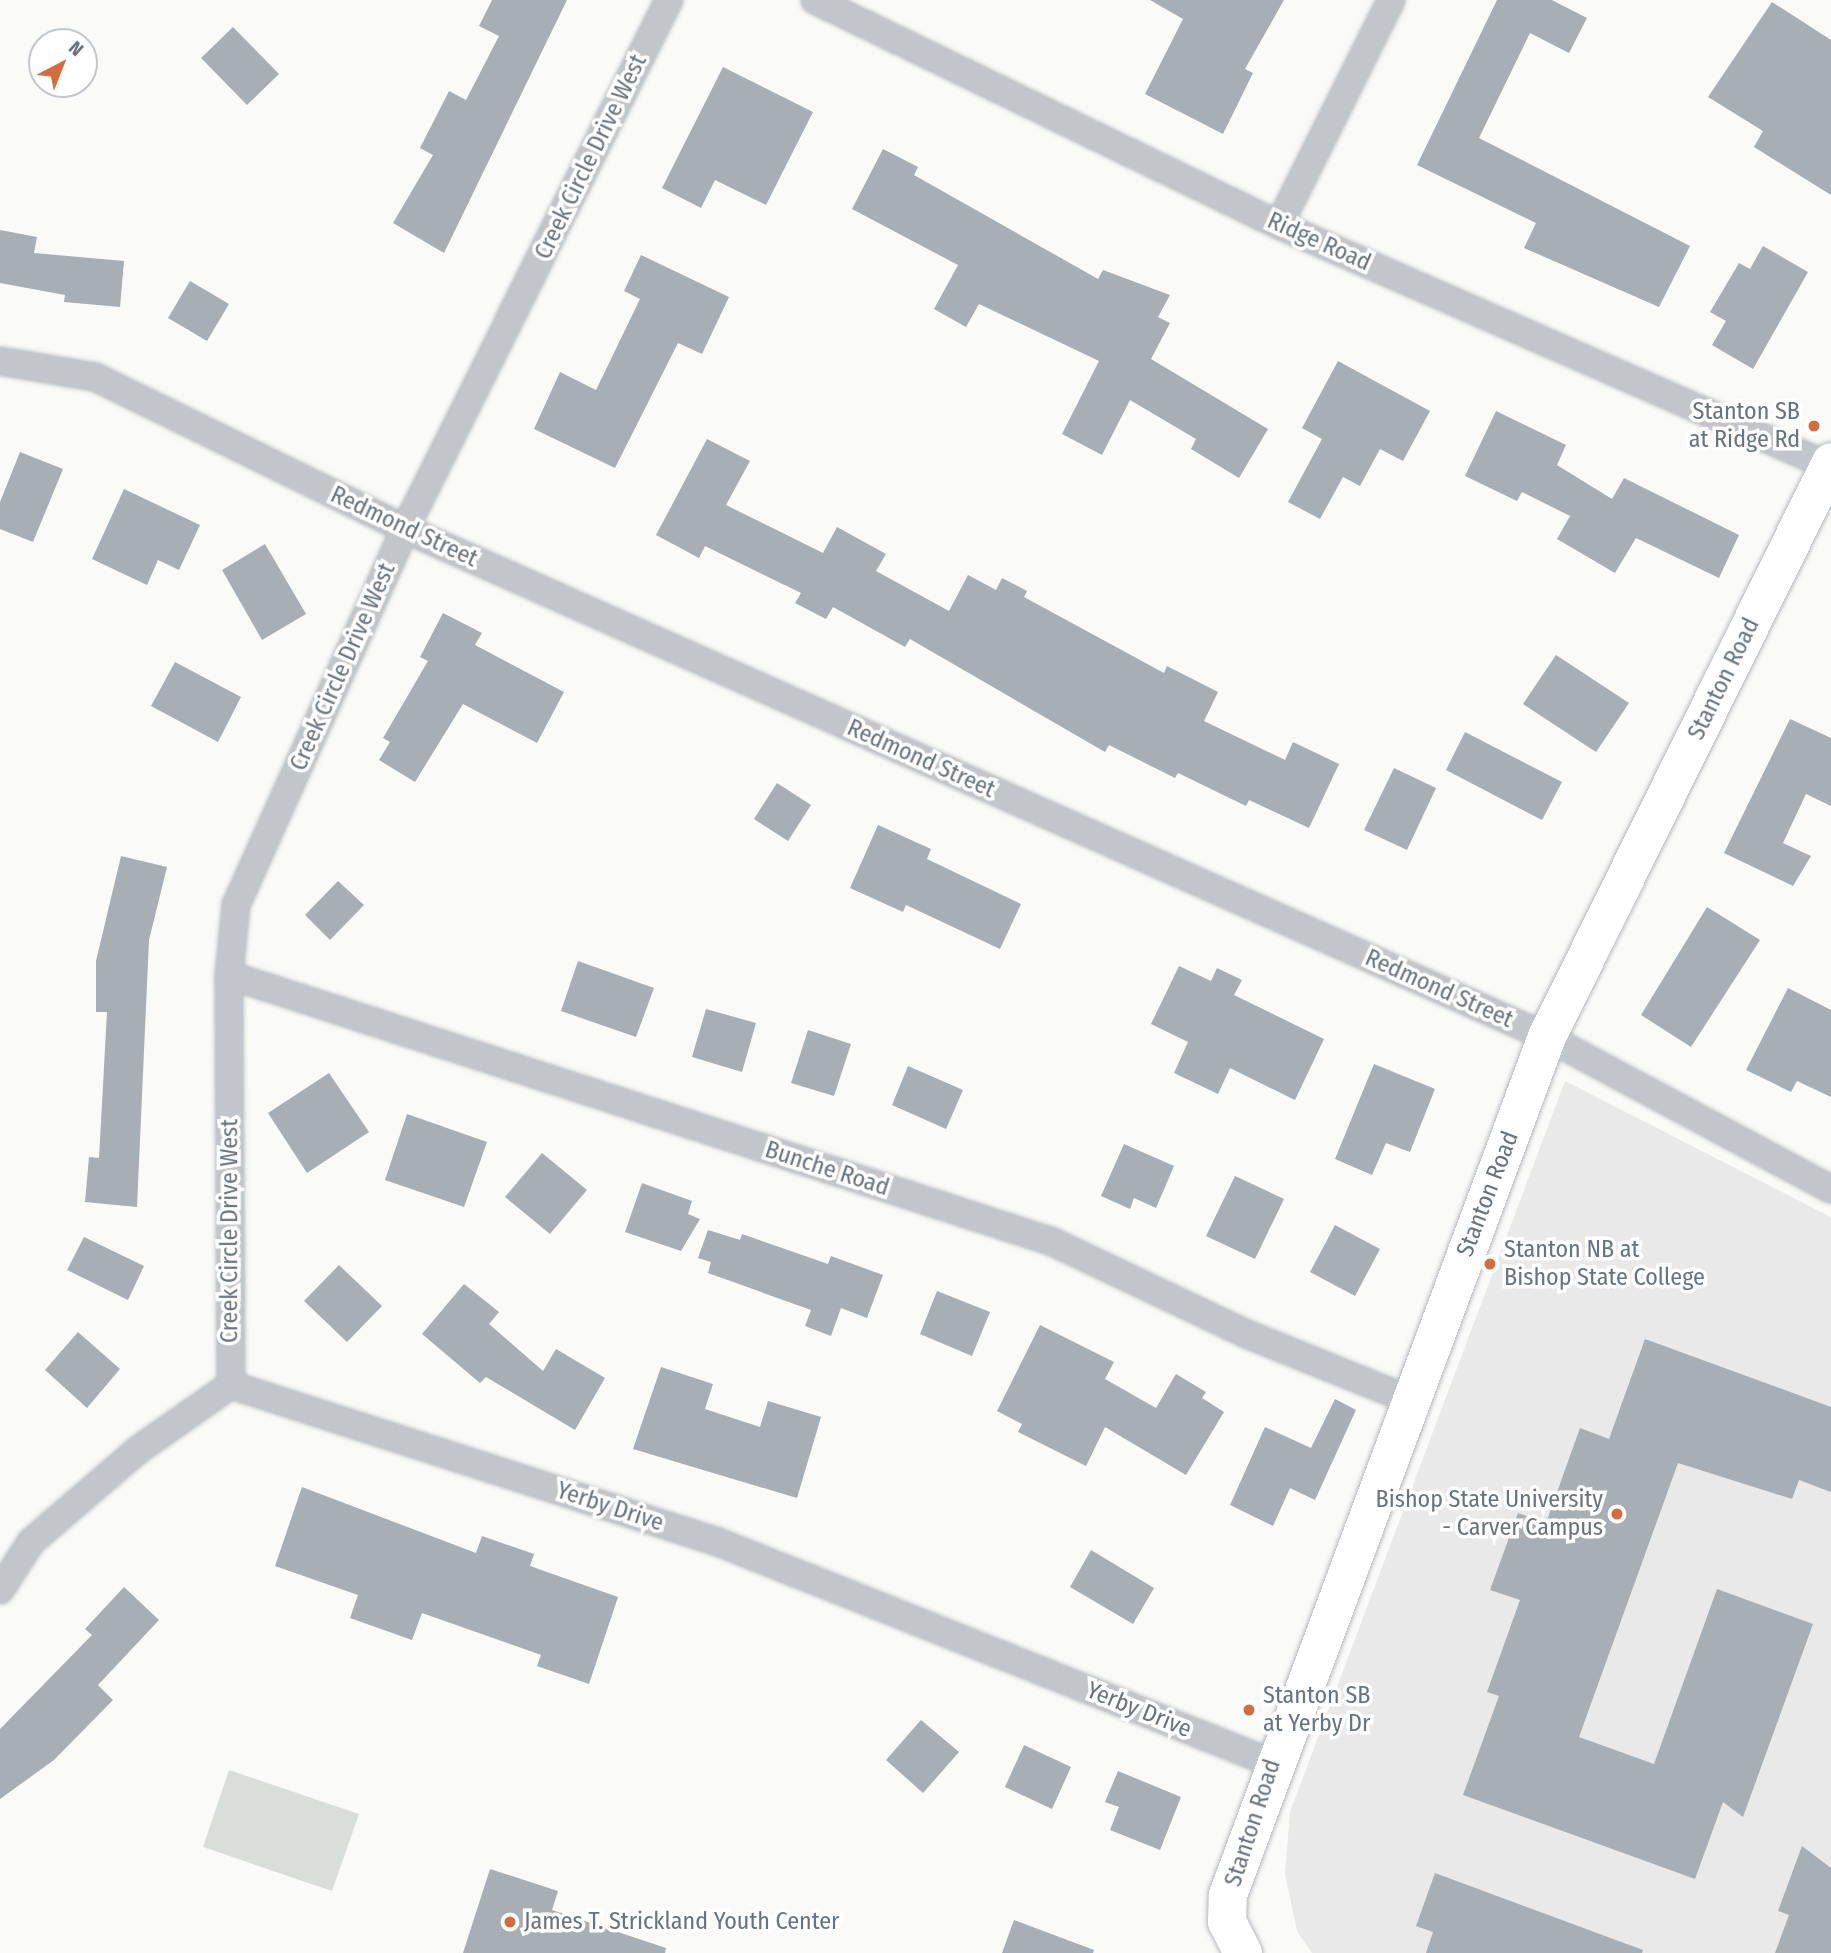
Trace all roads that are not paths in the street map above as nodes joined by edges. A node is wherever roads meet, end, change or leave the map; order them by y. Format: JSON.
{"nodes":[{"id":1,"x":669,"y":0,"type":"edge"},
{"id":2,"x":815,"y":0,"type":"edge"},
{"id":3,"x":1391,"y":0,"type":"edge"},
{"id":4,"x":1279,"y":225,"type":"junction"},
{"id":5,"x":0,"y":361,"type":"edge"},
{"id":6,"x":1830,"y":465,"type":"edge"},
{"id":7,"x":405,"y":529,"type":"junction"},
{"id":8,"x":229,"y":975,"type":"junction"},
{"id":9,"x":1547,"y":1037,"type":"junction"},
{"id":10,"x":1831,"y":1189,"type":"edge"},
{"id":11,"x":231,"y":1385,"type":"junction"},
{"id":12,"x":1410,"y":1400,"type":"junction"},
{"id":13,"x":0,"y":1590,"type":"edge"},
{"id":14,"x":1272,"y":1763,"type":"junction"},
{"id":15,"x":1243,"y":1952,"type":"edge"}],
"edges":[{"from":1,"to":7,"type":"street","name":"Creek Circle Drive West"},
{"from":2,"to":4,"type":"street","name":"Ridge Road"},
{"from":3,"to":4,"type":"street"},
{"from":4,"to":6,"type":"street","name":"Ridge Road"},
{"from":5,"to":7,"type":"street","name":"Redmond Street"},
{"from":6,"to":9,"type":"street","name":"Stanton Road"},
{"from":7,"to":8,"type":"street","name":"Creek Circle Drive West"},
{"from":7,"to":9,"type":"street","name":"Redmond Street"},
{"from":8,"to":11,"type":"street","name":"Creek Circle Drive West"},
{"from":8,"to":12,"type":"street","name":"Bunche Road"},
{"from":9,"to":10,"type":"street","name":"Redmond Street"},
{"from":9,"to":12,"type":"street","name":"Stanton Road"},
{"from":11,"to":13,"type":"street"},
{"from":11,"to":14,"type":"street","name":"Yerby Drive"},
{"from":12,"to":14,"type":"street","name":"Stanton Road"},
{"from":14,"to":15,"type":"street","name":"Stanton Road"}]}
